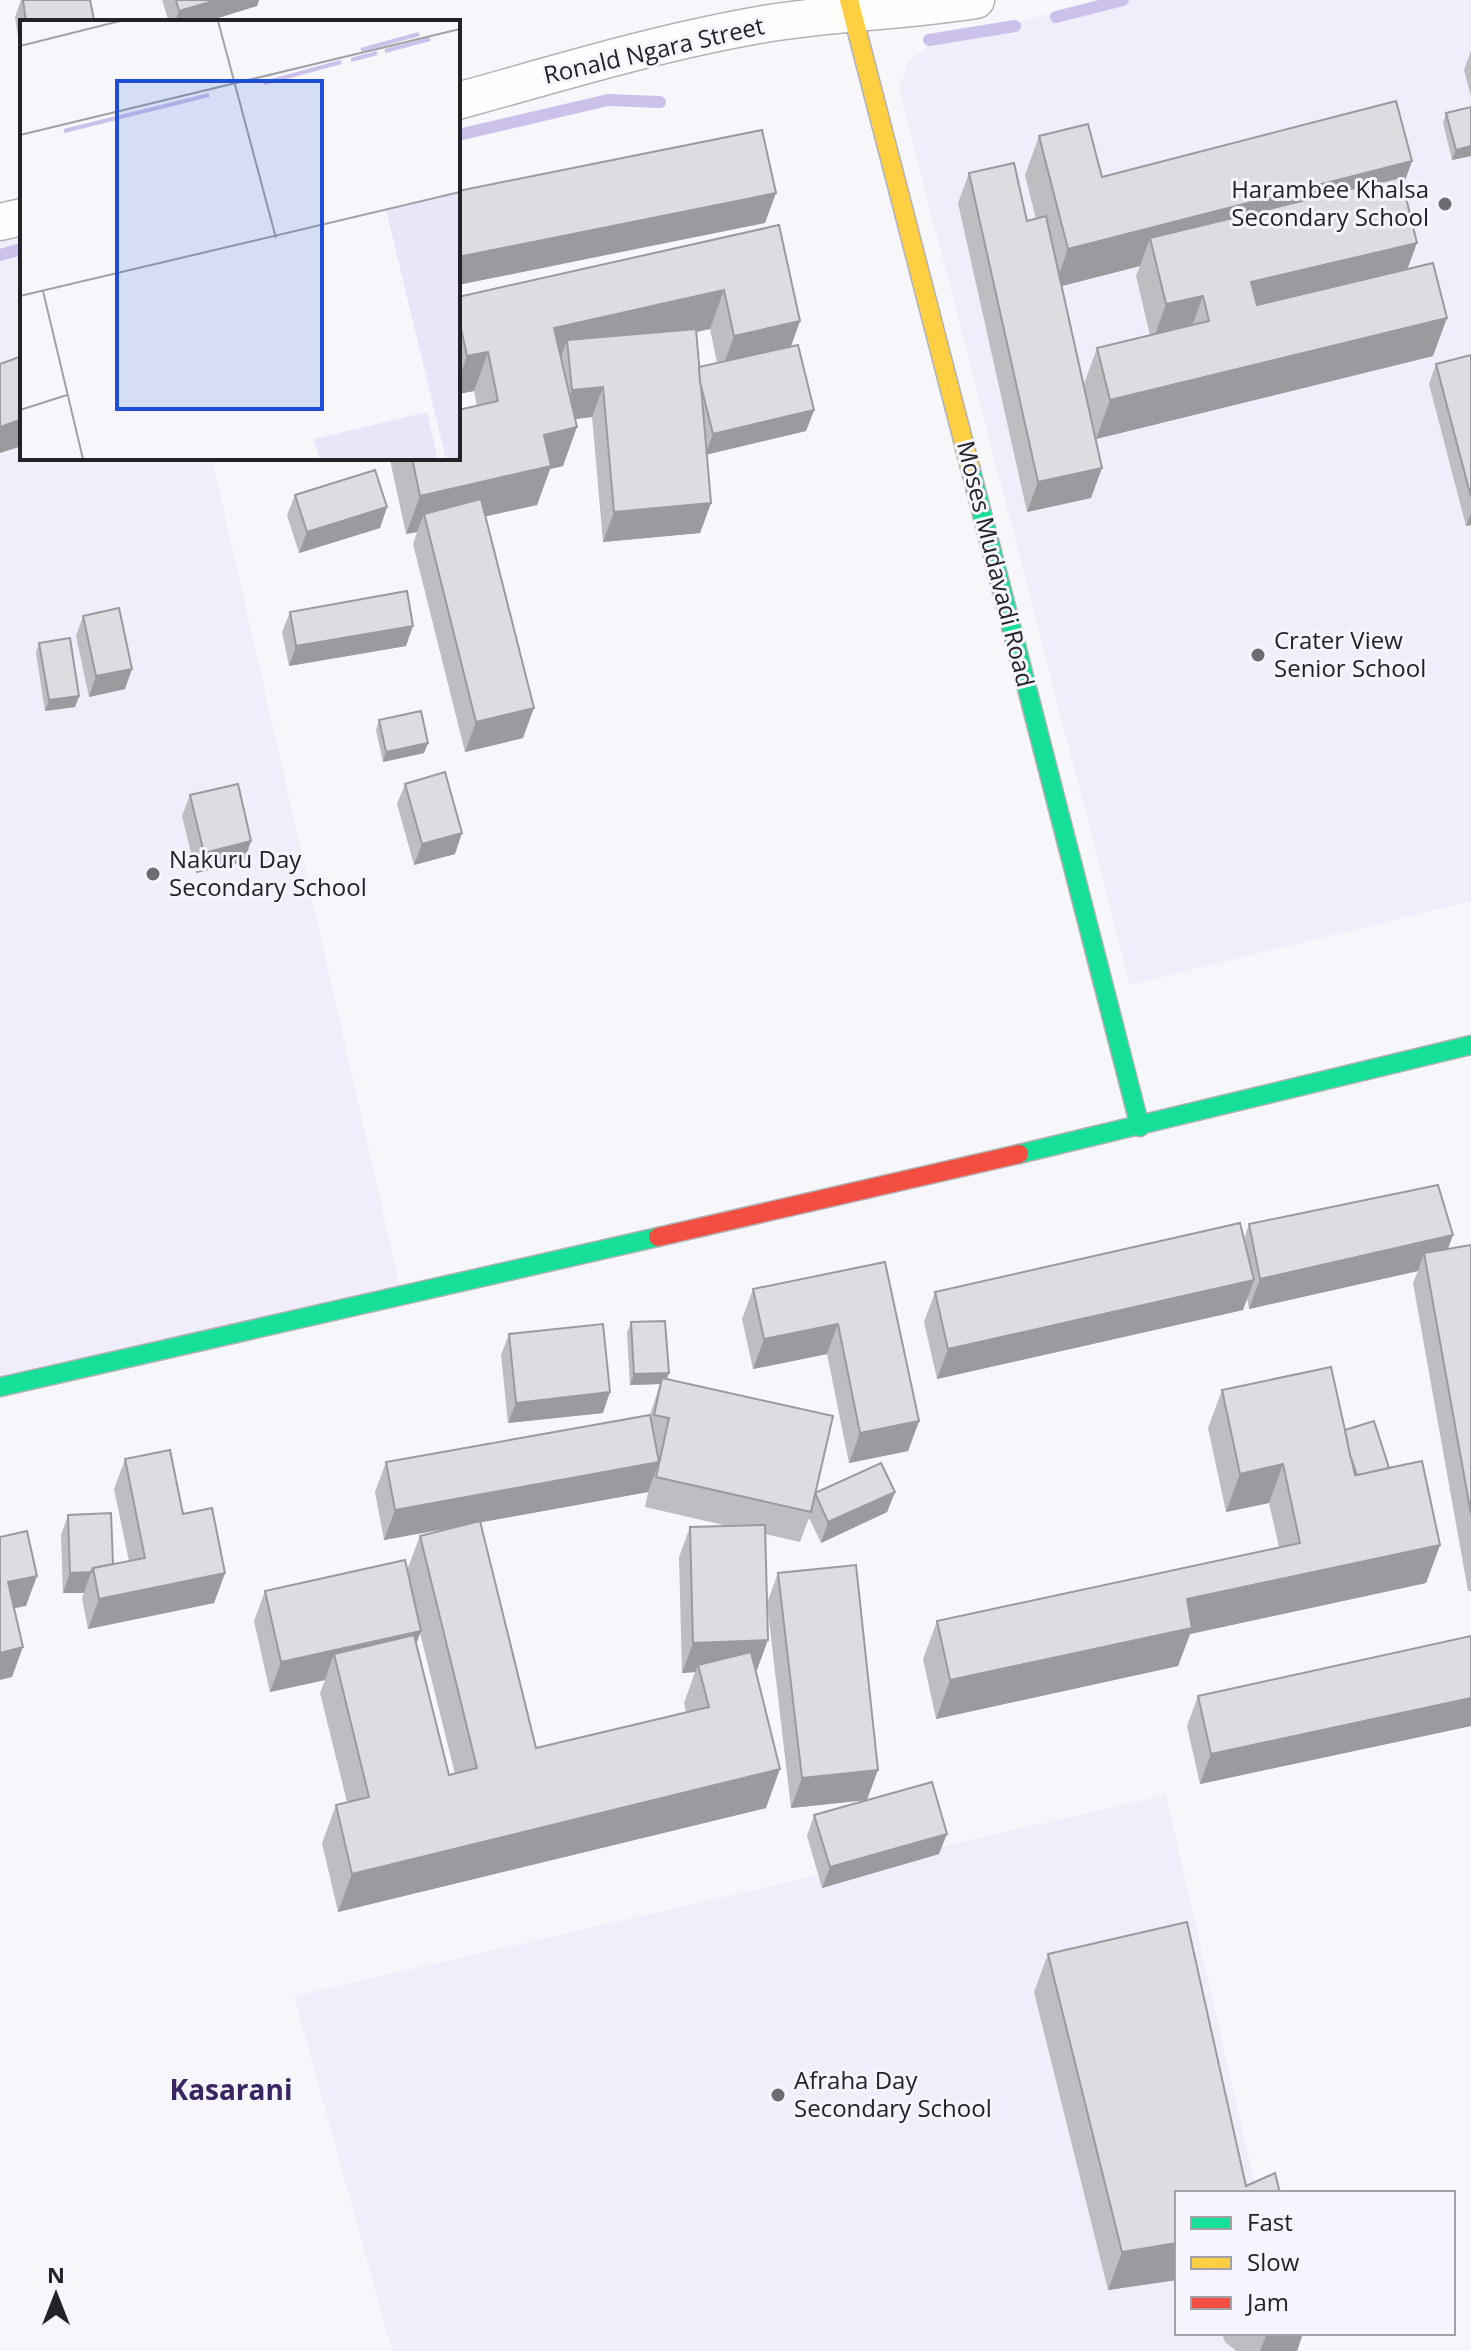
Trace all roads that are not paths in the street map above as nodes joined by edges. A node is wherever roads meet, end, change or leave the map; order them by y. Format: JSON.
{"nodes":[{"id":1,"x":976,"y":0,"type":"edge"},
{"id":2,"x":851,"y":6,"type":"edge"},
{"id":3,"x":460,"y":100,"type":"edge"},
{"id":4,"x":20,"y":217,"type":"edge"},
{"id":5,"x":0,"y":222,"type":"edge"},
{"id":6,"x":1471,"y":1045,"type":"edge"},
{"id":7,"x":1140,"y":1127,"type":"junction"},
{"id":8,"x":0,"y":1387,"type":"edge"}],
"edges":[{"from":1,"to":2,"type":"street","name":"Ronald Ngara Street"},
{"from":2,"to":3,"type":"street","name":"Ronald Ngara Street"},
{"from":2,"to":7,"type":"street","name":"Moses Mudavadi Road"},
{"from":4,"to":5,"type":"street"},
{"from":6,"to":7,"type":"street"},
{"from":7,"to":8,"type":"street"}]}
